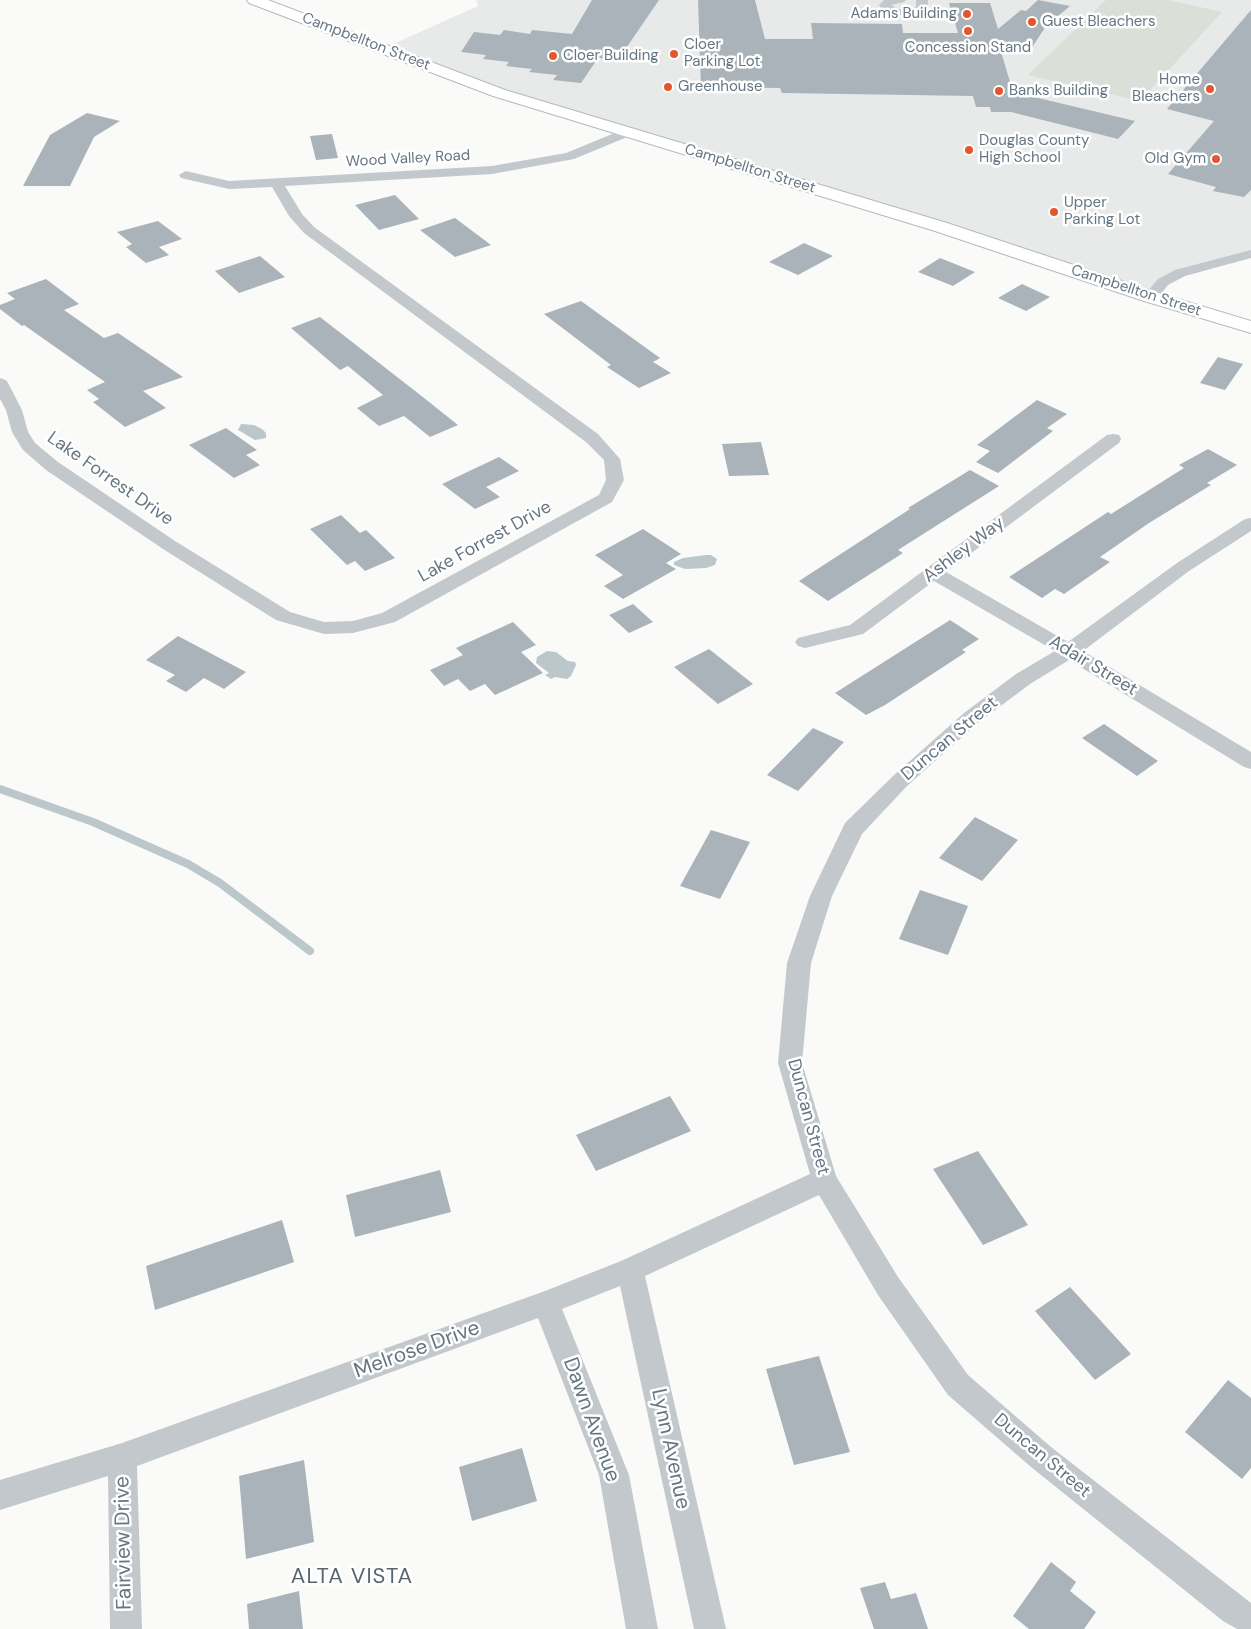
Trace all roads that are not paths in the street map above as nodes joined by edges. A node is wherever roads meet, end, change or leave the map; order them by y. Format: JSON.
{"nodes":[{"id":1,"x":254,"y":0,"type":"edge"},
{"id":2,"x":900,"y":0,"type":"edge"},
{"id":3,"x":922,"y":0,"type":"edge"},
{"id":4,"x":627,"y":132,"type":"junction"},
{"id":5,"x":186,"y":175,"type":"dead end"},
{"id":6,"x":277,"y":183,"type":"junction"},
{"id":7,"x":1251,"y":254,"type":"edge"},
{"id":8,"x":1151,"y":297,"type":"junction"},
{"id":9,"x":1251,"y":327,"type":"edge"},
{"id":10,"x":0,"y":382,"type":"edge"},
{"id":11,"x":1113,"y":439,"type":"dead end"},
{"id":12,"x":1251,"y":523,"type":"edge"},
{"id":13,"x":933,"y":573,"type":"junction"},
{"id":14,"x":805,"y":642,"type":"dead end"},
{"id":15,"x":1069,"y":651,"type":"junction"},
{"id":16,"x":1251,"y":762,"type":"edge"},
{"id":17,"x":824,"y":1180,"type":"junction"},
{"id":18,"x":630,"y":1270,"type":"junction"},
{"id":19,"x":546,"y":1303,"type":"junction"},
{"id":20,"x":122,"y":1457,"type":"junction"},
{"id":21,"x":0,"y":1495,"type":"edge"},
{"id":22,"x":1251,"y":1620,"type":"edge"},
{"id":23,"x":126,"y":1629,"type":"edge"},
{"id":24,"x":642,"y":1629,"type":"edge"},
{"id":25,"x":710,"y":1629,"type":"edge"}],
"edges":[{"from":1,"to":4,"type":"main road","name":"Campbellton Street"},
{"from":2,"to":3,"type":"street"},
{"from":4,"to":6,"type":"street","name":"Wood Valley Road"},
{"from":4,"to":8,"type":"main road","name":"Campbellton Street"},
{"from":5,"to":6,"type":"street","name":"Wood Valley Road"},
{"from":6,"to":10,"type":"street","name":"Lake Forrest Drive"},
{"from":7,"to":8,"type":"street"},
{"from":8,"to":9,"type":"main road","name":"Campbellton Street"},
{"from":11,"to":13,"type":"street","name":"Ashley Way"},
{"from":12,"to":15,"type":"street","name":"Duncan Street"},
{"from":13,"to":14,"type":"street","name":"Ashley Way"},
{"from":13,"to":15,"type":"street","name":"Adair Street"},
{"from":15,"to":16,"type":"street","name":"Adair Street"},
{"from":15,"to":17,"type":"street","name":"Duncan Street"},
{"from":17,"to":18,"type":"street","name":"Melrose Drive"},
{"from":17,"to":22,"type":"street","name":"Duncan Street"},
{"from":18,"to":19,"type":"street","name":"Melrose Drive"},
{"from":18,"to":25,"type":"street","name":"Lynn Avenue"},
{"from":19,"to":20,"type":"street","name":"Melrose Drive"},
{"from":19,"to":24,"type":"street","name":"Dawn Avenue"},
{"from":20,"to":21,"type":"street","name":"Melrose Drive"},
{"from":20,"to":23,"type":"street","name":"Fairview Drive"}]}
